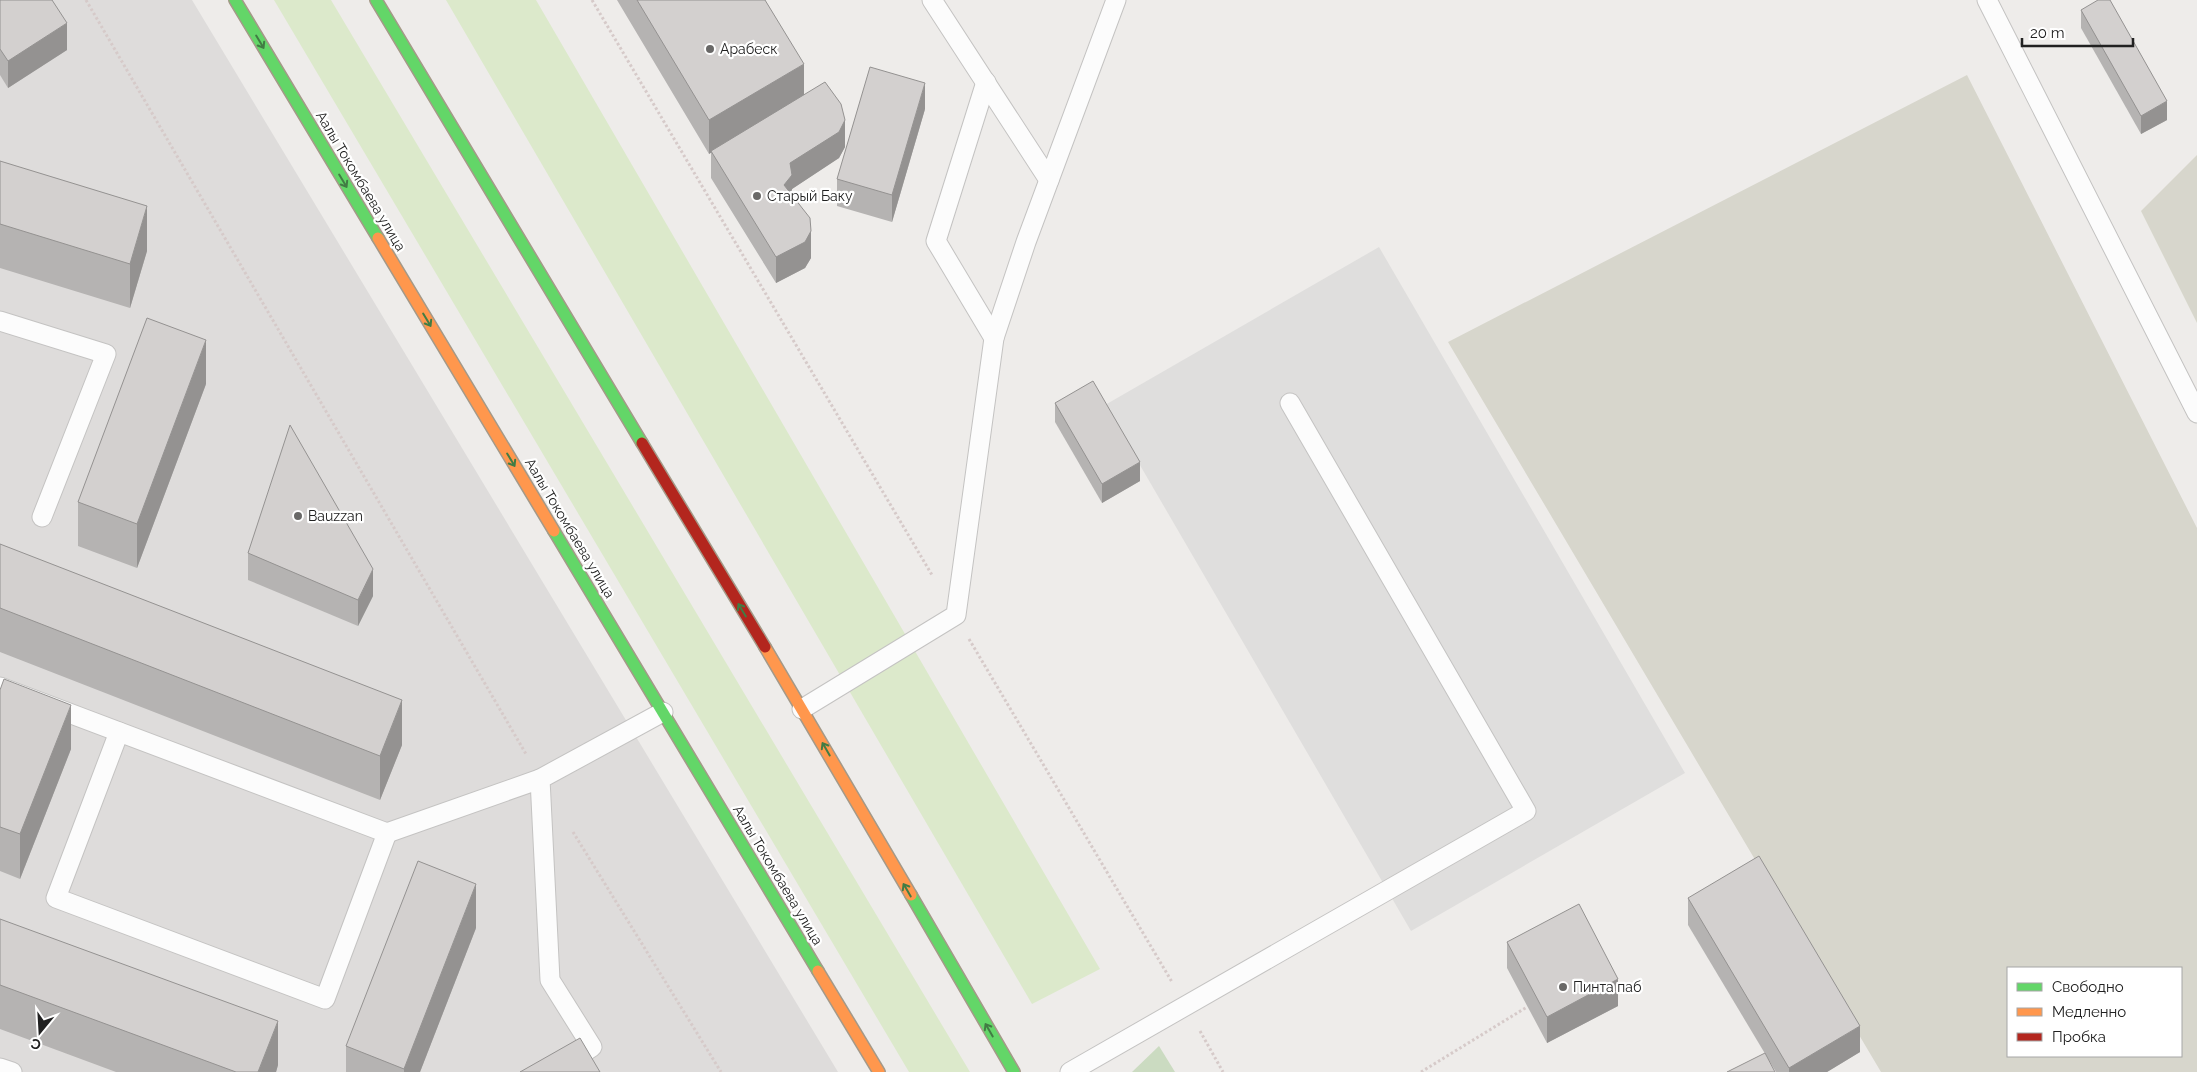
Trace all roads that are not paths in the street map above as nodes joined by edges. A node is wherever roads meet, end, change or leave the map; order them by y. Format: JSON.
{"nodes":[{"id":1,"x":235,"y":0,"type":"edge"},
{"id":2,"x":376,"y":0,"type":"edge"},
{"id":3,"x":932,"y":0,"type":"edge"},
{"id":4,"x":1116,"y":0,"type":"edge"},
{"id":5,"x":1987,"y":0,"type":"edge"},
{"id":6,"x":986,"y":82,"type":"junction"},
{"id":7,"x":1049,"y":180,"type":"junction"},
{"id":8,"x":0,"y":321,"type":"edge"},
{"id":9,"x":994,"y":338,"type":"junction"},
{"id":10,"x":1290,"y":403,"type":"dead end"},
{"id":11,"x":2197,"y":413,"type":"edge"},
{"id":12,"x":42,"y":517,"type":"dead end"},
{"id":13,"x":0,"y":687,"type":"edge"},
{"id":14,"x":802,"y":709,"type":"junction"},
{"id":15,"x":663,"y":712,"type":"junction"},
{"id":16,"x":120,"y":732,"type":"junction"},
{"id":17,"x":540,"y":779,"type":"junction"},
{"id":18,"x":387,"y":833,"type":"junction"},
{"id":19,"x":0,"y":1068,"type":"edge"},
{"id":20,"x":12,"y":1072,"type":"edge"},
{"id":21,"x":553,"y":1072,"type":"edge"},
{"id":22,"x":879,"y":1072,"type":"edge"},
{"id":23,"x":1014,"y":1072,"type":"edge"},
{"id":24,"x":1070,"y":1072,"type":"edge"}],
"edges":[{"from":1,"to":15,"type":"main road","name":"Аалы Токомбаева улица","one_way":true},
{"from":14,"to":2,"type":"main road","one_way":true},
{"from":3,"to":6,"type":"lane"},
{"from":4,"to":7,"type":"lane"},
{"from":5,"to":11,"type":"lane"},
{"from":6,"to":7,"type":"lane"},
{"from":6,"to":9,"type":"lane"},
{"from":7,"to":9,"type":"lane"},
{"from":8,"to":12,"type":"lane"},
{"from":9,"to":14,"type":"lane"},
{"from":10,"to":24,"type":"lane"},
{"from":13,"to":16,"type":"lane"},
{"from":23,"to":14,"type":"main road","one_way":true},
{"from":15,"to":17,"type":"lane"},
{"from":15,"to":22,"type":"main road","name":"Аалы Токомбаева улица"},
{"from":16,"to":18,"type":"lane"},
{"from":16,"to":18,"type":"lane"},
{"from":17,"to":18,"type":"lane"},
{"from":17,"to":21,"type":"lane"},
{"from":19,"to":20,"type":"lane"}]}
